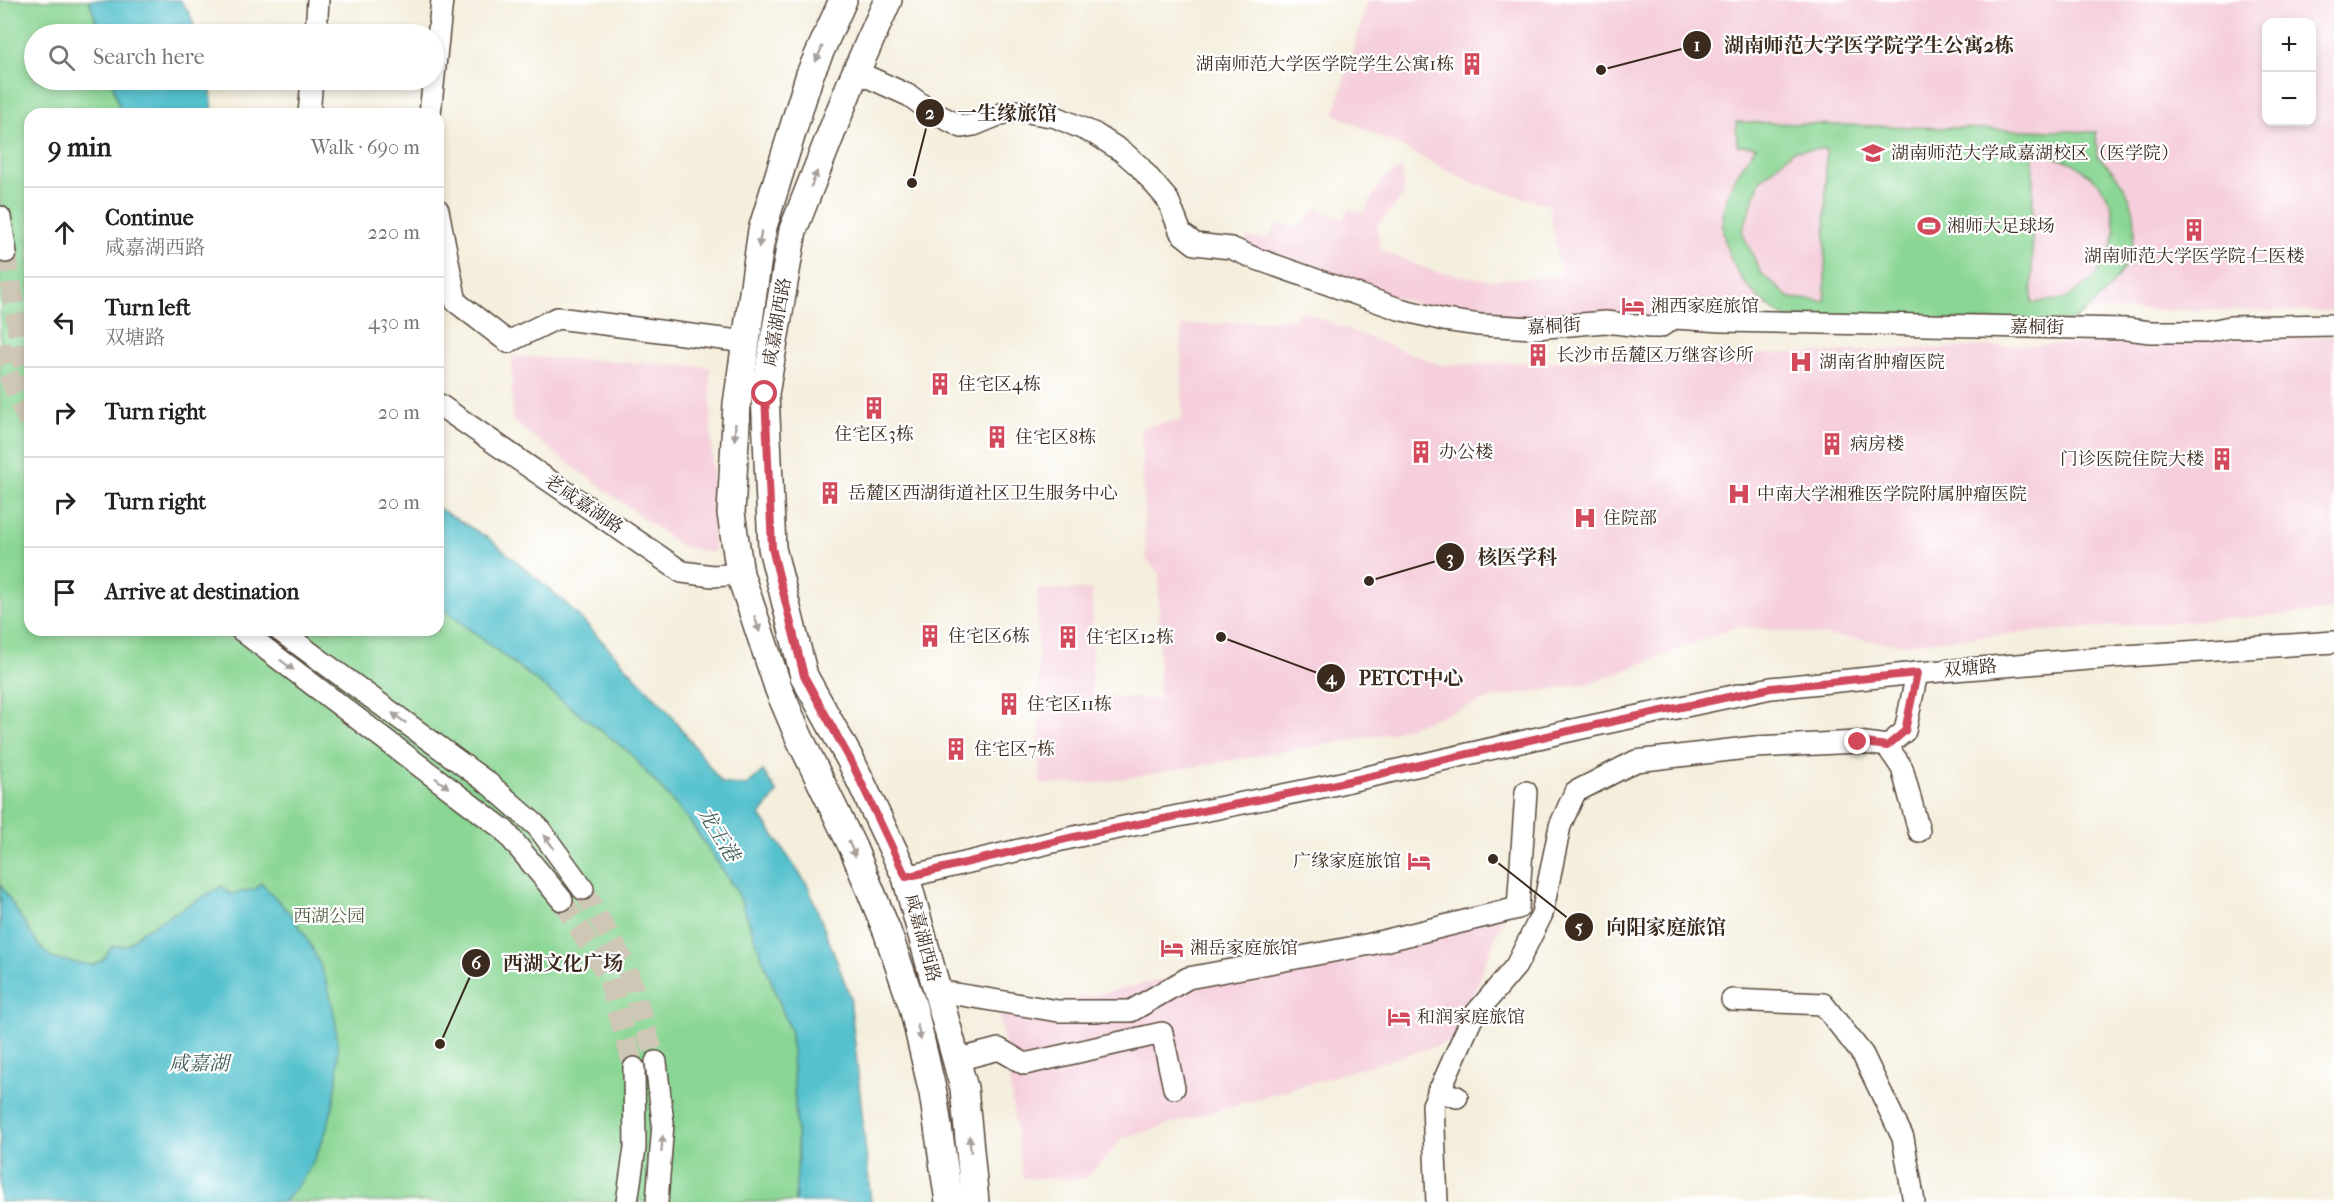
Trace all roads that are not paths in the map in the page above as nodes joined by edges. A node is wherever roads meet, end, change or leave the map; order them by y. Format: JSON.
{"nodes":[{"id":1,"x":318,"y":0,"type":"edge"},
{"id":2,"x":442,"y":0,"type":"edge"},
{"id":3,"x":843,"y":0,"type":"edge"},
{"id":4,"x":888,"y":0,"type":"edge"},
{"id":5,"x":317,"y":24,"type":"edge"},
{"id":6,"x":439,"y":24,"type":"edge"},
{"id":7,"x":857,"y":72,"type":"junction"},
{"id":8,"x":311,"y":90,"type":"edge"},
{"id":9,"x":433,"y":90,"type":"edge"},
{"id":10,"x":310,"y":108,"type":"edge"},
{"id":11,"x":431,"y":108,"type":"edge"},
{"id":12,"x":0,"y":217,"type":"edge"},
{"id":13,"x":444,"y":241,"type":"edge"},
{"id":14,"x":6,"y":252,"type":"dead end"},
{"id":15,"x":2334,"y":325,"type":"edge"},
{"id":16,"x":746,"y":342,"type":"junction"},
{"id":17,"x":444,"y":409,"type":"edge"},
{"id":18,"x":740,"y":574,"type":"junction"},
{"id":19,"x":249,"y":636,"type":"edge"},
{"id":20,"x":287,"y":636,"type":"edge"},
{"id":21,"x":2334,"y":642,"type":"edge"},
{"id":22,"x":1917,"y":673,"type":"junction"},
{"id":23,"x":1887,"y":746,"type":"junction"},
{"id":24,"x":1526,"y":792,"type":"dead end"},
{"id":25,"x":1919,"y":831,"type":"dead end"},
{"id":26,"x":906,"y":877,"type":"junction"},
{"id":27,"x":584,"y":889,"type":"tunnel mouth"},
{"id":28,"x":562,"y":900,"type":"tunnel mouth"},
{"id":29,"x":938,"y":991,"type":"junction"},
{"id":30,"x":1732,"y":1000,"type":"dead end"},
{"id":31,"x":956,"y":1060,"type":"junction"},
{"id":32,"x":656,"y":1062,"type":"tunnel mouth"},
{"id":33,"x":634,"y":1068,"type":"tunnel mouth"},
{"id":34,"x":1174,"y":1088,"type":"dead end"},
{"id":35,"x":627,"y":1202,"type":"edge"},
{"id":36,"x":657,"y":1202,"type":"edge"},
{"id":37,"x":949,"y":1202,"type":"edge"},
{"id":38,"x":975,"y":1202,"type":"edge"},
{"id":39,"x":1437,"y":1202,"type":"edge"},
{"id":40,"x":1914,"y":1202,"type":"edge"}],
"edges":[{"from":1,"to":5,"type":"street"},
{"from":2,"to":6,"type":"street"},
{"from":3,"to":16,"type":"main road","name":"咸嘉湖西路","one_way":true},
{"from":4,"to":7,"type":"main road","name":"咸嘉湖西路"},
{"from":7,"to":15,"type":"street","name":"嘉桐街"},
{"from":26,"to":7,"type":"main road","name":"咸嘉湖西路","one_way":true},
{"from":8,"to":10,"type":"street"},
{"from":9,"to":11,"type":"street"},
{"from":12,"to":14,"type":"street"},
{"from":13,"to":16,"type":"street"},
{"from":16,"to":18,"type":"main road","name":"咸嘉湖西路","one_way":true},
{"from":17,"to":18,"type":"street","name":"老咸嘉湖路"},
{"from":18,"to":37,"type":"main road","name":"咸嘉湖西路","one_way":true},
{"from":19,"to":28,"type":"street","one_way":true},
{"from":27,"to":20,"type":"street","one_way":true},
{"from":21,"to":22,"type":"street","name":"双塘路"},
{"from":22,"to":23,"type":"street"},
{"from":22,"to":26,"type":"street","name":"双塘路"},
{"from":23,"to":25,"type":"street"},
{"from":23,"to":39,"type":"street"},
{"from":24,"to":29,"type":"street"},
{"from":26,"to":29,"type":"main road","name":"咸嘉湖西路"},
{"from":29,"to":31,"type":"main road","name":"咸嘉湖西路"},
{"from":30,"to":40,"type":"street"},
{"from":31,"to":34,"type":"street"},
{"from":38,"to":31,"type":"main road","name":"咸嘉湖西路","one_way":true},
{"from":36,"to":32,"type":"street","one_way":true},
{"from":33,"to":35,"type":"street"}]}
